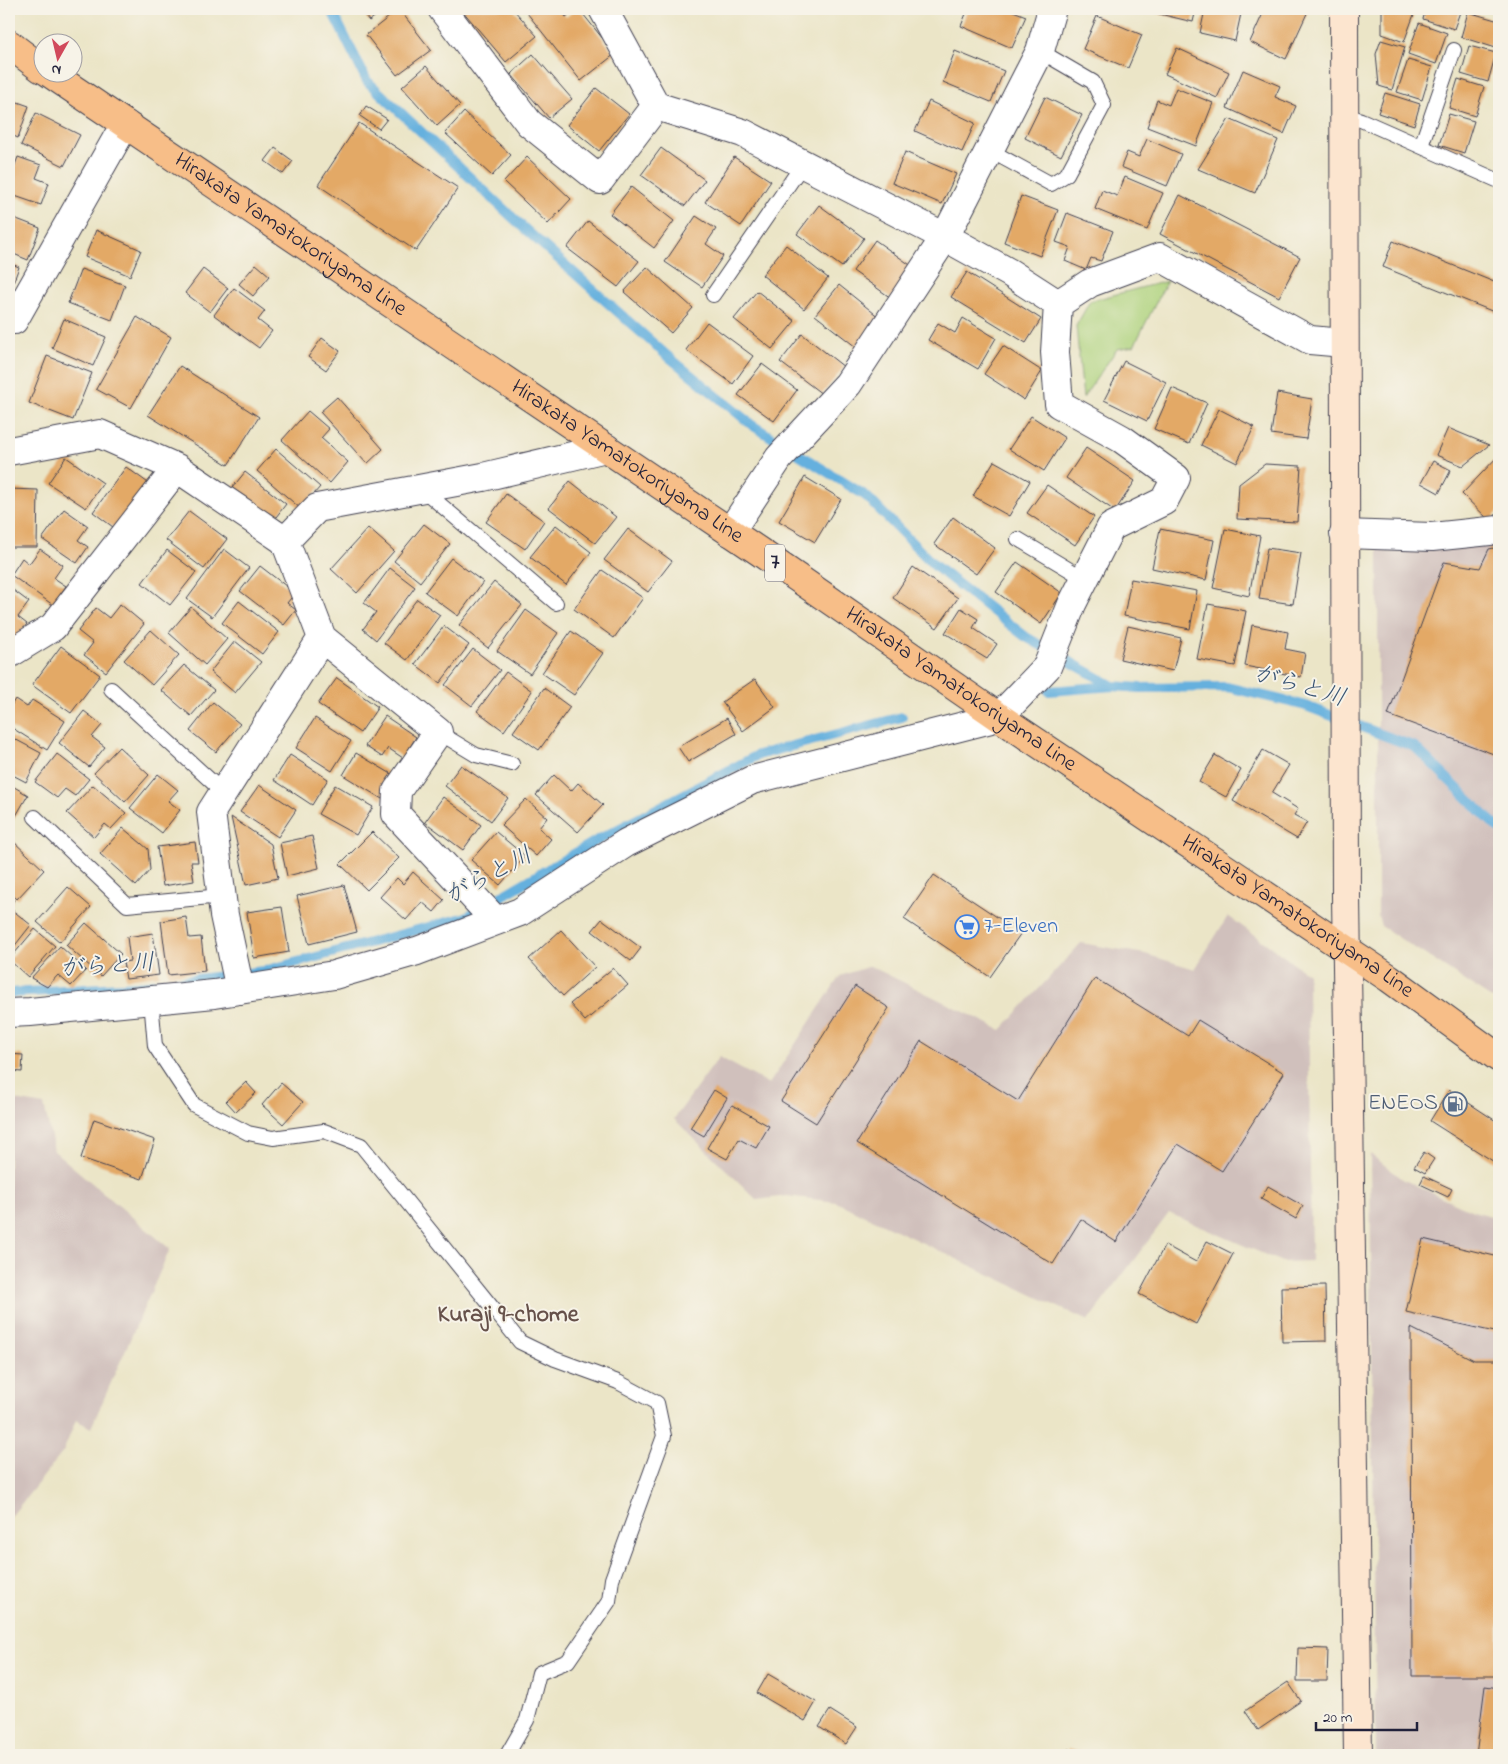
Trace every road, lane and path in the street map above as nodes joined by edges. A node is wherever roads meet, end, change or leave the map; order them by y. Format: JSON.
{"nodes":[{"id":1,"x":442,"y":9,"type":"edge"},
{"id":2,"x":603,"y":9,"type":"edge"},
{"id":3,"x":1052,"y":9,"type":"edge"},
{"id":4,"x":1344,"y":9,"type":"edge"},
{"id":5,"x":9,"y":44,"type":"edge"},
{"id":6,"x":1454,"y":50,"type":"dead end"},
{"id":7,"x":1040,"y":51,"type":"junction"},
{"id":8,"x":32,"y":61,"type":"edge"},
{"id":9,"x":63,"y":82,"type":"edge"},
{"id":10,"x":656,"y":106,"type":"junction"},
{"id":11,"x":1344,"y":115,"type":"junction"},
{"id":12,"x":125,"y":124,"type":"junction"},
{"id":13,"x":1421,"y":146,"type":"junction"},
{"id":14,"x":989,"y":150,"type":"junction"},
{"id":15,"x":803,"y":164,"type":"junction"},
{"id":16,"x":1499,"y":181,"type":"edge"},
{"id":17,"x":945,"y":237,"type":"junction"},
{"id":18,"x":713,"y":295,"type":"dead end"},
{"id":19,"x":1058,"y":304,"type":"junction"},
{"id":20,"x":9,"y":320,"type":"edge"},
{"id":21,"x":1344,"y":343,"type":"junction"},
{"id":22,"x":606,"y":448,"type":"junction"},
{"id":23,"x":9,"y":451,"type":"edge"},
{"id":24,"x":177,"y":468,"type":"junction"},
{"id":25,"x":422,"y":488,"type":"junction"},
{"id":26,"x":1499,"y":530,"type":"edge"},
{"id":27,"x":730,"y":532,"type":"junction"},
{"id":28,"x":1344,"y":534,"type":"junction"},
{"id":29,"x":1018,"y":539,"type":"dead end"},
{"id":30,"x":285,"y":541,"type":"junction"},
{"id":31,"x":1085,"y":578,"type":"junction"},
{"id":32,"x":556,"y":603,"type":"dead end"},
{"id":33,"x":322,"y":638,"type":"junction"},
{"id":34,"x":9,"y":654,"type":"edge"},
{"id":35,"x":111,"y":689,"type":"dead end"},
{"id":36,"x":999,"y":717,"type":"junction"},
{"id":37,"x":438,"y":732,"type":"junction"},
{"id":38,"x":512,"y":764,"type":"dead end"},
{"id":39,"x":223,"y":792,"type":"junction"},
{"id":40,"x":35,"y":818,"type":"dead end"},
{"id":41,"x":221,"y":896,"type":"junction"},
{"id":42,"x":488,"y":913,"type":"junction"},
{"id":43,"x":1347,"y":951,"type":"junction"},
{"id":44,"x":237,"y":979,"type":"junction"},
{"id":45,"x":151,"y":1000,"type":"junction"},
{"id":46,"x":9,"y":1013,"type":"edge"},
{"id":47,"x":1499,"y":1058,"type":"edge"},
{"id":48,"x":507,"y":1755,"type":"edge"},
{"id":49,"x":1358,"y":1755,"type":"edge"}],
"edges":[{"from":1,"to":10,"type":"street"},
{"from":2,"to":10,"type":"street"},
{"from":3,"to":7,"type":"street"},
{"from":4,"to":11,"type":"street"},
{"from":5,"to":8,"type":"main road"},
{"from":6,"to":13,"type":"lane"},
{"from":7,"to":14,"type":"street"},
{"from":7,"to":14,"type":"lane"},
{"from":9,"to":12,"type":"main road","name":"Hirakata Yamatokoriyama Line","number":"7"},
{"from":10,"to":15,"type":"street"},
{"from":11,"to":13,"type":"lane"},
{"from":11,"to":21,"type":"street"},
{"from":12,"to":20,"type":"street"},
{"from":12,"to":22,"type":"main road","name":"Hirakata Yamatokoriyama Line","number":"7"},
{"from":13,"to":16,"type":"lane"},
{"from":14,"to":17,"type":"street"},
{"from":15,"to":17,"type":"street"},
{"from":15,"to":18,"type":"lane"},
{"from":17,"to":19,"type":"street"},
{"from":17,"to":27,"type":"street"},
{"from":19,"to":21,"type":"street"},
{"from":19,"to":31,"type":"street"},
{"from":21,"to":28,"type":"street"},
{"from":22,"to":25,"type":"street"},
{"from":22,"to":27,"type":"main road","name":"Hirakata Yamatokoriyama Line","number":"7"},
{"from":23,"to":24,"type":"street"},
{"from":24,"to":30,"type":"street"},
{"from":24,"to":34,"type":"street"},
{"from":25,"to":30,"type":"street"},
{"from":25,"to":32,"type":"lane"},
{"from":26,"to":28,"type":"street"},
{"from":27,"to":36,"type":"main road","name":"Hirakata Yamatokoriyama Line","number":"7"},
{"from":28,"to":43,"type":"street"},
{"from":29,"to":31,"type":"lane"},
{"from":30,"to":33,"type":"street"},
{"from":31,"to":36,"type":"street"},
{"from":33,"to":37,"type":"street"},
{"from":33,"to":39,"type":"street"},
{"from":35,"to":39,"type":"lane"},
{"from":36,"to":42,"type":"street"},
{"from":36,"to":43,"type":"main road","name":"Hirakata Yamatokoriyama Line","number":"7"},
{"from":37,"to":38,"type":"lane"},
{"from":37,"to":42,"type":"street"},
{"from":39,"to":41,"type":"street"},
{"from":40,"to":41,"type":"lane"},
{"from":41,"to":44,"type":"street"},
{"from":42,"to":44,"type":"street"},
{"from":43,"to":47,"type":"main road","name":"Hirakata Yamatokoriyama Line","number":"7"},
{"from":43,"to":49,"type":"street"},
{"from":44,"to":45,"type":"street"},
{"from":45,"to":46,"type":"street"},
{"from":45,"to":48,"type":"lane"}]}
